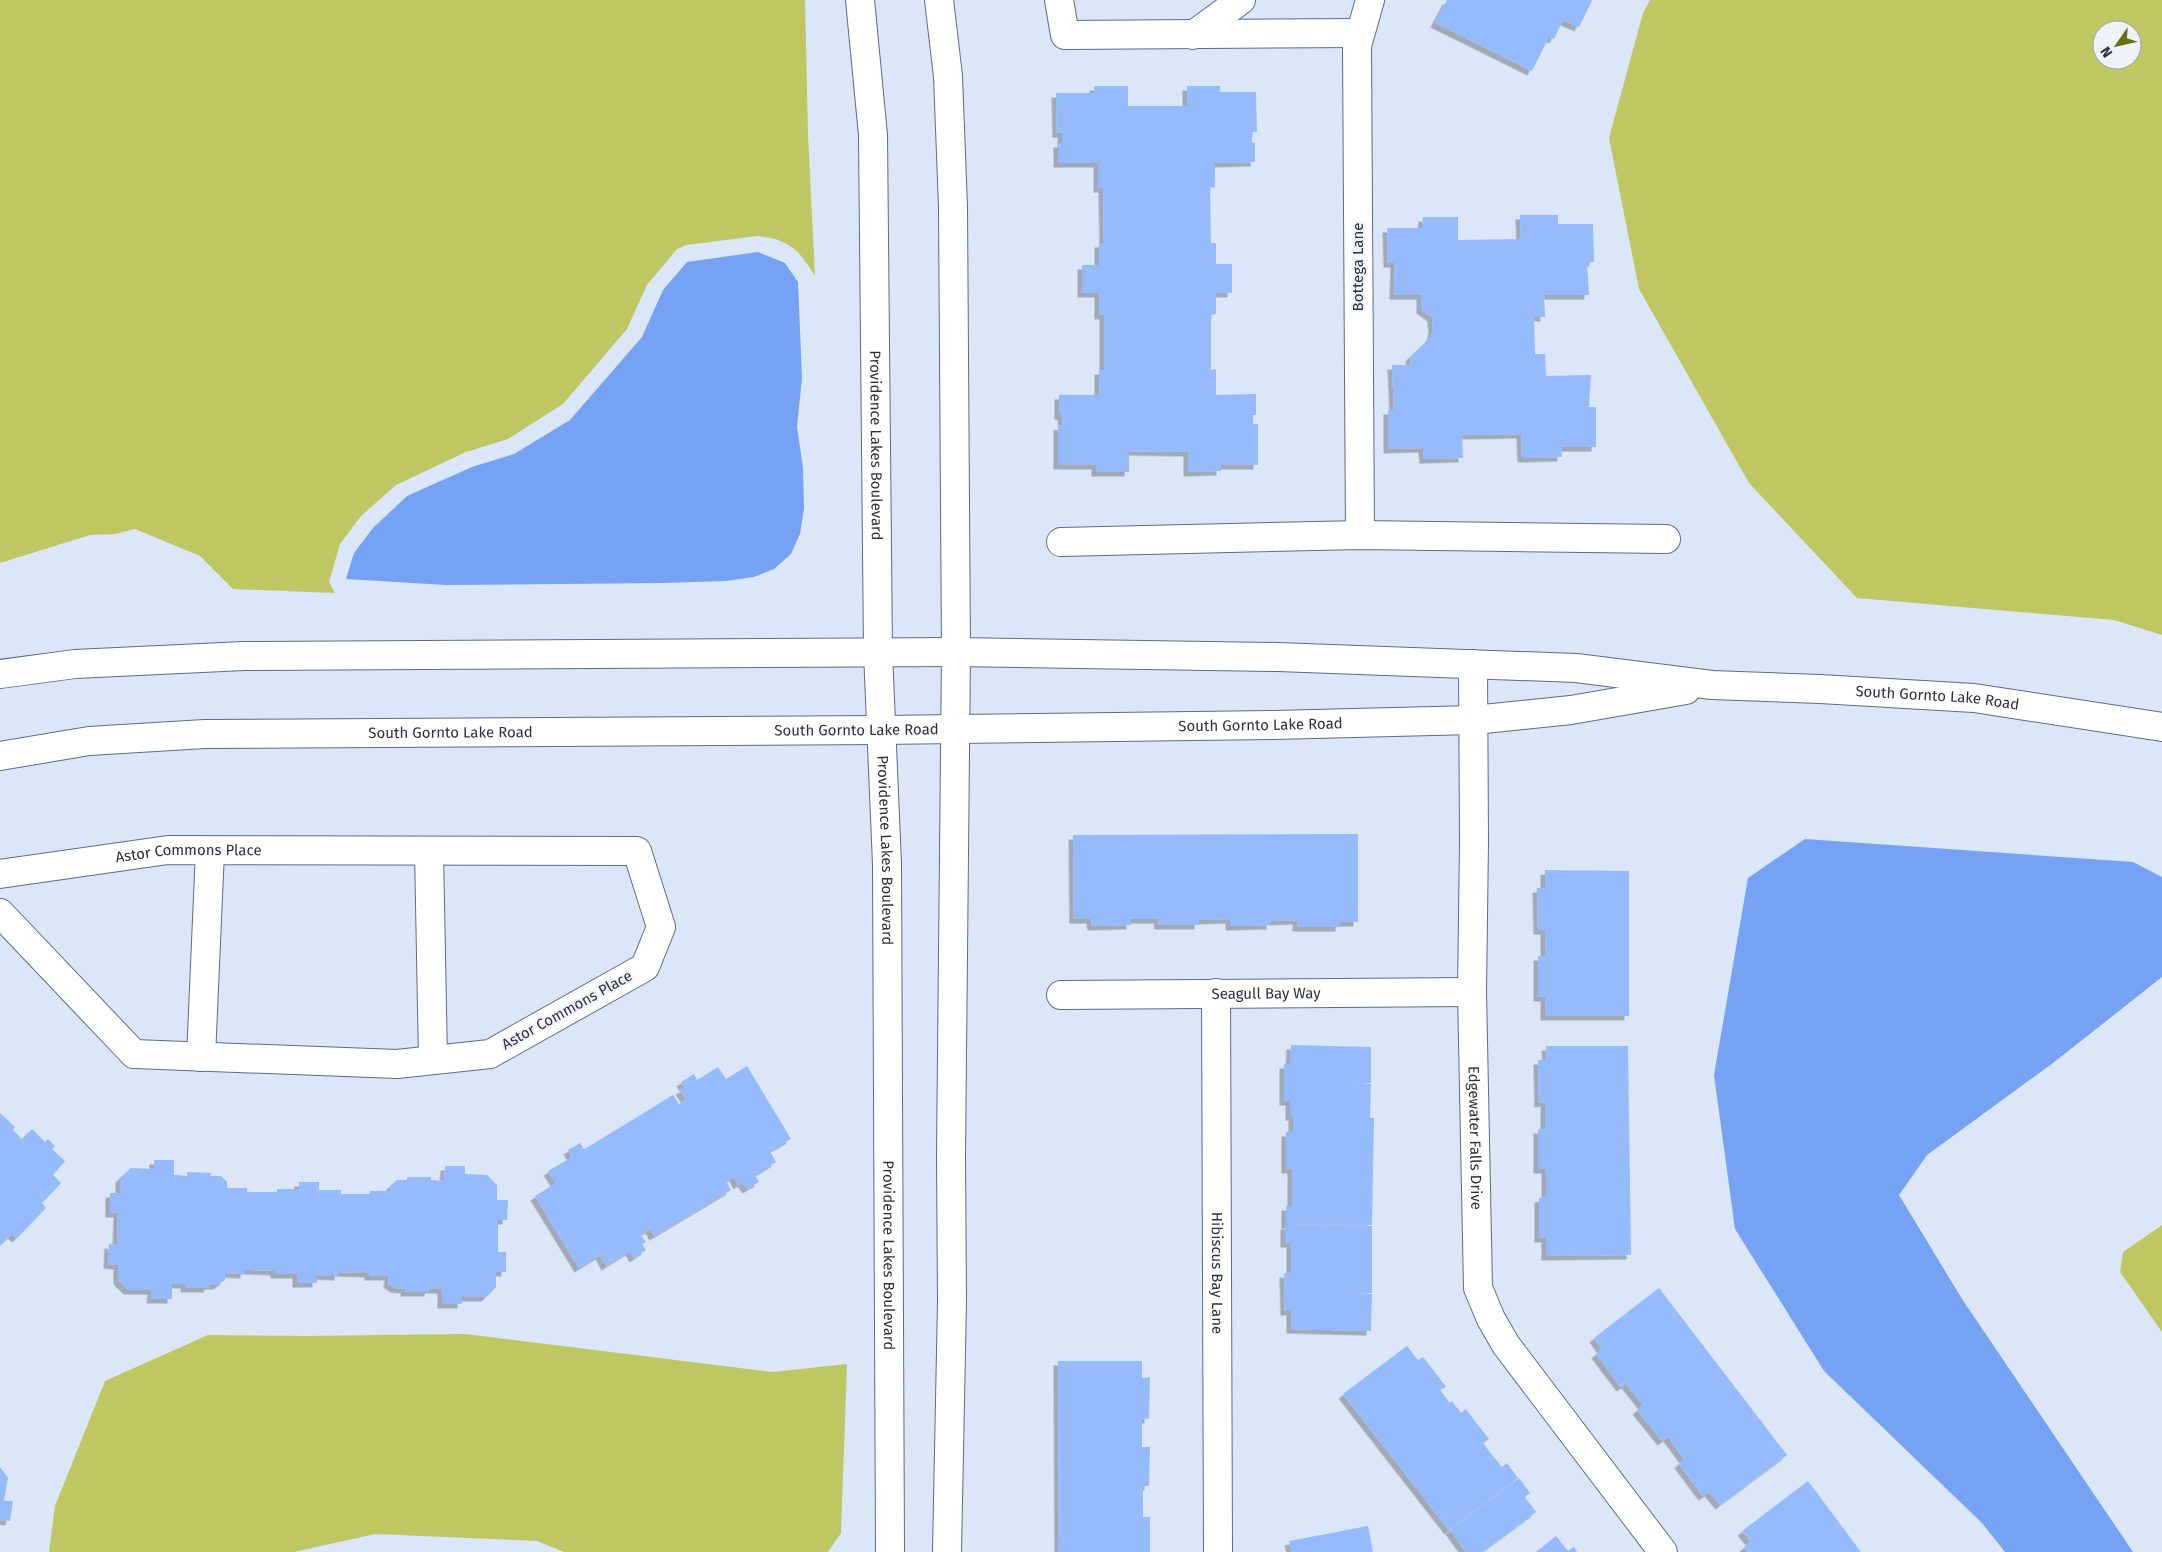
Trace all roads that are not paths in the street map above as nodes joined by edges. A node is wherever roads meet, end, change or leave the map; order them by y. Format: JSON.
{"nodes":[{"id":1,"x":860,"y":0,"type":"edge"},
{"id":2,"x":939,"y":0,"type":"edge"},
{"id":3,"x":1059,"y":0,"type":"edge"},
{"id":4,"x":1241,"y":0,"type":"edge"},
{"id":5,"x":1370,"y":0,"type":"edge"},
{"id":6,"x":1360,"y":34,"type":"junction"},
{"id":7,"x":1193,"y":35,"type":"junction"},
{"id":8,"x":1360,"y":535,"type":"junction"},
{"id":9,"x":1666,"y":539,"type":"dead end"},
{"id":10,"x":1061,"y":542,"type":"dead end"},
{"id":11,"x":878,"y":652,"type":"junction"},
{"id":12,"x":956,"y":652,"type":"junction"},
{"id":13,"x":1473,"y":664,"type":"junction"},
{"id":14,"x":0,"y":674,"type":"edge"},
{"id":15,"x":1712,"y":685,"type":"junction"},
{"id":16,"x":1474,"y":720,"type":"junction"},
{"id":17,"x":2162,"y":727,"type":"edge"},
{"id":18,"x":955,"y":729,"type":"junction"},
{"id":19,"x":881,"y":730,"type":"junction"},
{"id":20,"x":0,"y":756,"type":"edge"},
{"id":21,"x":210,"y":851,"type":"junction"},
{"id":22,"x":429,"y":851,"type":"junction"},
{"id":23,"x":0,"y":874,"type":"edge"},
{"id":24,"x":0,"y":913,"type":"edge"},
{"id":25,"x":1472,"y":992,"type":"junction"},
{"id":26,"x":1216,"y":993,"type":"junction"},
{"id":27,"x":1061,"y":995,"type":"dead end"},
{"id":28,"x":201,"y":1057,"type":"junction"},
{"id":29,"x":433,"y":1060,"type":"junction"},
{"id":30,"x":890,"y":1552,"type":"edge"},
{"id":31,"x":947,"y":1552,"type":"edge"},
{"id":32,"x":1218,"y":1552,"type":"edge"},
{"id":33,"x":1663,"y":1552,"type":"edge"}],
"edges":[{"from":1,"to":11,"type":"street","name":"Providence Lakes Boulevard"},
{"from":2,"to":12,"type":"street"},
{"from":3,"to":7,"type":"street"},
{"from":4,"to":7,"type":"street"},
{"from":5,"to":6,"type":"street","name":"Bottega Lane"},
{"from":6,"to":7,"type":"street"},
{"from":6,"to":8,"type":"street","name":"Bottega Lane"},
{"from":8,"to":9,"type":"street"},
{"from":8,"to":10,"type":"street"},
{"from":11,"to":12,"type":"street","name":"South Gornto Lake Road"},
{"from":11,"to":14,"type":"street","name":"South Gornto Lake Road"},
{"from":11,"to":19,"type":"street","name":"Providence Lakes Boulevard"},
{"from":12,"to":13,"type":"street","name":"South Gornto Lake Road"},
{"from":12,"to":18,"type":"street"},
{"from":13,"to":15,"type":"street","name":"South Gornto Lake Road"},
{"from":13,"to":16,"type":"street","name":"Edgewater Falls Drive"},
{"from":15,"to":16,"type":"street","name":"South Gornto Lake Road"},
{"from":15,"to":17,"type":"street","name":"South Gornto Lake Road"},
{"from":16,"to":18,"type":"street","name":"South Gornto Lake Road"},
{"from":16,"to":25,"type":"street","name":"Edgewater Falls Drive"},
{"from":18,"to":19,"type":"street","name":"South Gornto Lake Road"},
{"from":18,"to":31,"type":"street"},
{"from":19,"to":20,"type":"street","name":"South Gornto Lake Road"},
{"from":19,"to":30,"type":"street","name":"Providence Lakes Boulevard"},
{"from":21,"to":22,"type":"street","name":"Astor Commons Place"},
{"from":21,"to":23,"type":"street","name":"Astor Commons Place"},
{"from":21,"to":28,"type":"street"},
{"from":22,"to":29,"type":"street"},
{"from":22,"to":29,"type":"street","name":"Astor Commons Place"},
{"from":24,"to":28,"type":"street","name":"Astor Commons Place"},
{"from":25,"to":26,"type":"street","name":"Seagull Bay Way"},
{"from":25,"to":33,"type":"street","name":"Edgewater Falls Drive"},
{"from":26,"to":27,"type":"street","name":"Seagull Bay Way"},
{"from":26,"to":32,"type":"street","name":"Hibiscus Bay Lane"},
{"from":28,"to":29,"type":"street","name":"Astor Commons Place"}]}
